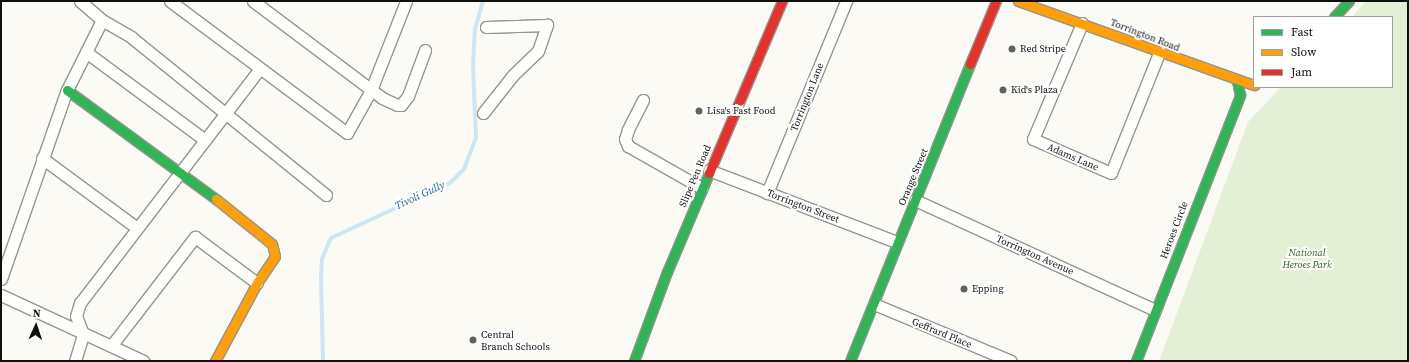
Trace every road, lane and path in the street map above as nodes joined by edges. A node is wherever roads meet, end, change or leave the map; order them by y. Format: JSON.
{"nodes":[{"id":1,"x":80,"y":1,"type":"edge"},
{"id":2,"x":170,"y":1,"type":"edge"},
{"id":3,"x":253,"y":1,"type":"edge"},
{"id":4,"x":782,"y":1,"type":"edge"},
{"id":5,"x":846,"y":1,"type":"edge"},
{"id":6,"x":996,"y":1,"type":"edge"},
{"id":7,"x":1018,"y":1,"type":"edge"},
{"id":8,"x":1349,"y":1,"type":"edge"},
{"id":9,"x":404,"y":2,"type":"edge"},
{"id":10,"x":1335,"y":16,"type":"edge"},
{"id":11,"x":102,"y":20,"type":"junction"},
{"id":12,"x":1082,"y":23,"type":"junction"},
{"id":13,"x":486,"y":27,"type":"dead end"},
{"id":14,"x":425,"y":50,"type":"dead end"},
{"id":15,"x":86,"y":52,"type":"junction"},
{"id":16,"x":1159,"y":53,"type":"junction"},
{"id":17,"x":259,"y":70,"type":"junction"},
{"id":18,"x":1237,"y":81,"type":"junction"},
{"id":19,"x":1253,"y":85,"type":"edge"},
{"id":20,"x":67,"y":90,"type":"junction"},
{"id":21,"x":372,"y":90,"type":"junction"},
{"id":22,"x":644,"y":100,"type":"dead end"},
{"id":23,"x":225,"y":113,"type":"junction"},
{"id":24,"x":484,"y":113,"type":"dead end"},
{"id":25,"x":205,"y":140,"type":"junction"},
{"id":26,"x":42,"y":158,"type":"junction"},
{"id":27,"x":709,"y":170,"type":"junction"},
{"id":28,"x":181,"y":171,"type":"junction"},
{"id":29,"x":702,"y":188,"type":"junction"},
{"id":30,"x":767,"y":193,"type":"junction"},
{"id":31,"x":326,"y":195,"type":"dead end"},
{"id":32,"x":915,"y":200,"type":"junction"},
{"id":33,"x":137,"y":228,"type":"junction"},
{"id":34,"x":897,"y":242,"type":"junction"},
{"id":35,"x":1,"y":279,"type":"edge"},
{"id":36,"x":257,"y":283,"type":"junction"},
{"id":37,"x":1,"y":295,"type":"edge"},
{"id":38,"x":874,"y":304,"type":"junction"},
{"id":39,"x":1155,"y":310,"type":"junction"},
{"id":40,"x":83,"y":334,"type":"junction"},
{"id":41,"x":111,"y":346,"type":"junction"},
{"id":42,"x":75,"y":361,"type":"edge"},
{"id":43,"x":143,"y":361,"type":"edge"},
{"id":44,"x":215,"y":361,"type":"edge"},
{"id":45,"x":634,"y":361,"type":"edge"},
{"id":46,"x":850,"y":361,"type":"edge"},
{"id":47,"x":1011,"y":361,"type":"edge"},
{"id":48,"x":1136,"y":361,"type":"edge"}],
"edges":[{"from":1,"to":11,"type":"street"},
{"from":2,"to":17,"type":"street"},
{"from":3,"to":21,"type":"street"},
{"from":4,"to":27,"type":"street","name":"Slipe Pen Road"},
{"from":5,"to":30,"type":"street","name":"Torrington Lane"},
{"from":6,"to":32,"type":"street","name":"Orange Street"},
{"from":7,"to":12,"type":"street","name":"Torrington Road"},
{"from":8,"to":10,"type":"street"},
{"from":9,"to":21,"type":"street"},
{"from":11,"to":15,"type":"street"},
{"from":11,"to":23,"type":"street"},
{"from":12,"to":16,"type":"street","name":"Torrington Road"},
{"from":12,"to":16,"type":"street","name":"Adams Lane"},
{"from":13,"to":24,"type":"street"},
{"from":14,"to":21,"type":"street"},
{"from":15,"to":20,"type":"street"},
{"from":15,"to":25,"type":"street"},
{"from":16,"to":18,"type":"street","name":"Torrington Road"},
{"from":17,"to":21,"type":"street"},
{"from":17,"to":23,"type":"street"},
{"from":18,"to":19,"type":"street","name":"Torrington Road"},
{"from":18,"to":39,"type":"street","name":"Heroes Circle"},
{"from":20,"to":26,"type":"street"},
{"from":20,"to":28,"type":"street"},
{"from":22,"to":29,"type":"street"},
{"from":23,"to":25,"type":"street"},
{"from":23,"to":31,"type":"street"},
{"from":25,"to":28,"type":"street"},
{"from":26,"to":33,"type":"street"},
{"from":26,"to":35,"type":"street"},
{"from":27,"to":29,"type":"street","name":"Slipe Pen Road"},
{"from":27,"to":30,"type":"street","name":"Torrington Street"},
{"from":28,"to":33,"type":"street"},
{"from":28,"to":36,"type":"street"},
{"from":29,"to":45,"type":"street","name":"Slipe Pen Road"},
{"from":30,"to":34,"type":"street","name":"Torrington Street"},
{"from":32,"to":34,"type":"street","name":"Orange Street"},
{"from":32,"to":39,"type":"street","name":"Torrington Avenue"},
{"from":33,"to":40,"type":"street"},
{"from":34,"to":38,"type":"street","name":"Orange Street"},
{"from":36,"to":41,"type":"street"},
{"from":36,"to":44,"type":"street"},
{"from":37,"to":40,"type":"street"},
{"from":38,"to":46,"type":"street","name":"Orange Street"},
{"from":38,"to":47,"type":"street","name":"Geffrard Place"},
{"from":39,"to":48,"type":"street","name":"Heroes Circle"},
{"from":40,"to":41,"type":"street"},
{"from":40,"to":42,"type":"street"},
{"from":41,"to":43,"type":"street"}]}
